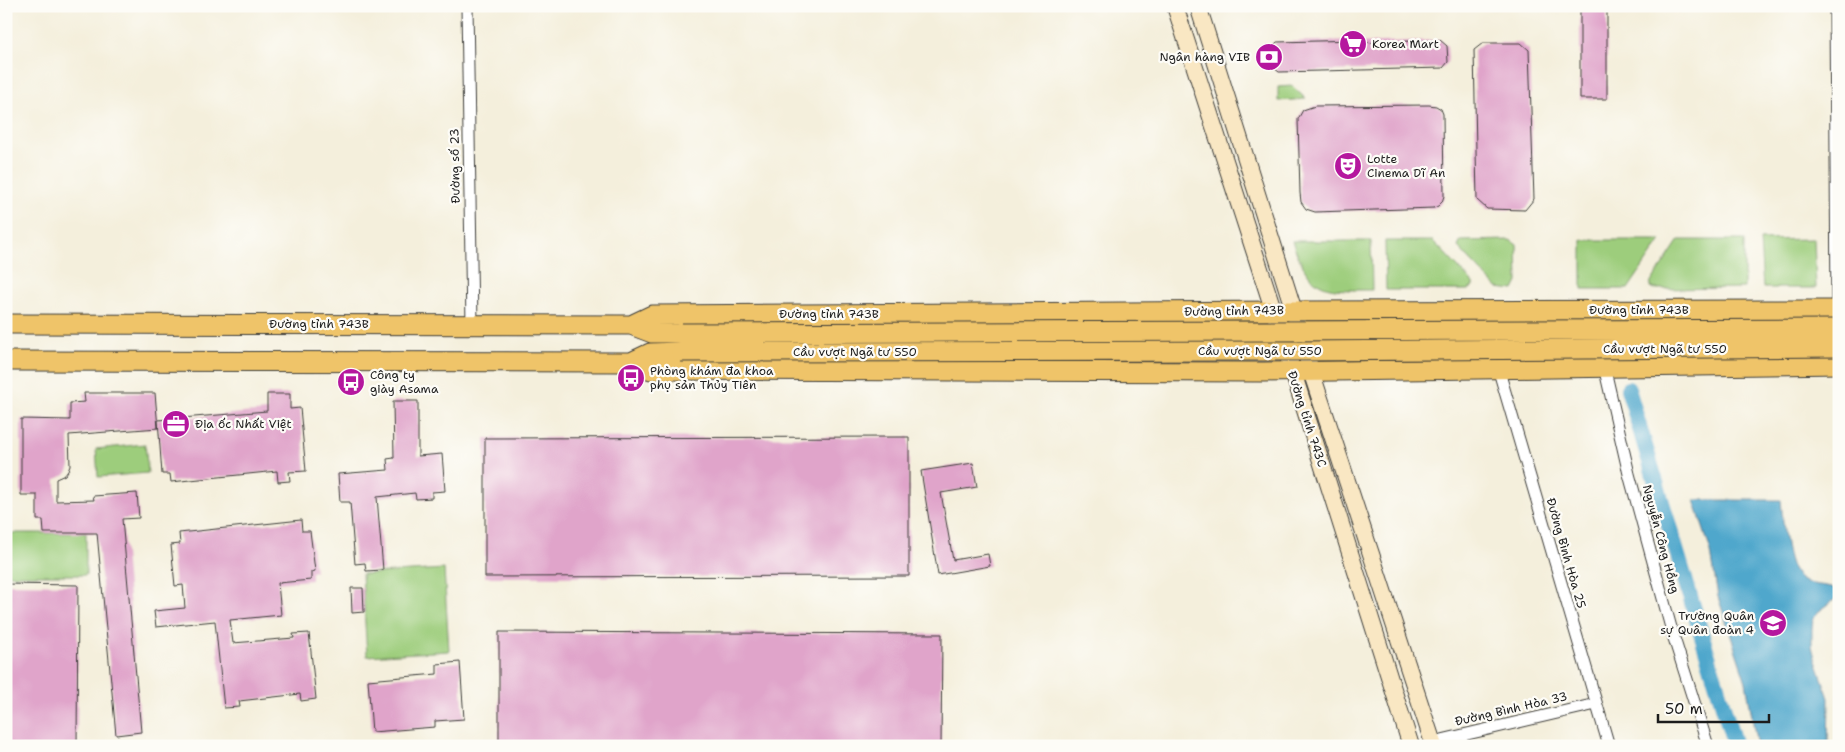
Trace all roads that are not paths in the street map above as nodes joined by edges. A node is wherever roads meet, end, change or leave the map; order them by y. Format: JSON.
{"nodes":[{"id":1,"x":467,"y":6,"type":"edge"},
{"id":2,"x":1175,"y":6,"type":"edge"},
{"id":3,"x":1198,"y":6,"type":"edge"},
{"id":4,"x":1835,"y":6,"type":"edge"},
{"id":5,"x":1208,"y":39,"type":"junction"},
{"id":6,"x":1188,"y":45,"type":"junction"},
{"id":7,"x":1838,"y":310,"type":"edge"},
{"id":8,"x":1294,"y":311,"type":"junction"},
{"id":9,"x":1274,"y":312,"type":"junction"},
{"id":10,"x":6,"y":324,"type":"edge"},
{"id":11,"x":472,"y":324,"type":"junction"},
{"id":12,"x":631,"y":325,"type":"junction"},
{"id":13,"x":1839,"y":329,"type":"edge"},
{"id":14,"x":682,"y":333,"type":"joint"},
{"id":15,"x":1839,"y":347,"type":"edge"},
{"id":16,"x":6,"y":361,"type":"edge"},
{"id":17,"x":631,"y":362,"type":"junction"},
{"id":18,"x":1839,"y":364,"type":"edge"},
{"id":19,"x":1604,"y":366,"type":"junction"},
{"id":20,"x":1498,"y":368,"type":"junction"},
{"id":21,"x":1301,"y":372,"type":"junction"},
{"id":22,"x":1596,"y":704,"type":"junction"},
{"id":23,"x":1426,"y":722,"type":"junction"},
{"id":24,"x":1406,"y":728,"type":"junction"},
{"id":25,"x":1433,"y":744,"type":"edge"},
{"id":26,"x":1411,"y":746,"type":"edge"},
{"id":27,"x":1609,"y":746,"type":"edge"},
{"id":28,"x":1708,"y":746,"type":"edge"}],
"edges":[{"from":1,"to":11,"type":"street","name":"Đường số 23"},
{"from":2,"to":6,"type":"main road","name":"Đường tỉnh 743C"},
{"from":3,"to":5,"type":"main road","name":"Đường tỉnh 743C"},
{"from":4,"to":7,"type":"street"},
{"from":5,"to":6,"type":"main road"},
{"from":5,"to":8,"type":"main road","name":"Đường tỉnh 743C"},
{"from":6,"to":9,"type":"main road","name":"Đường tỉnh 743C"},
{"from":7,"to":8,"type":"main road","name":"Đường tỉnh 743B"},
{"from":8,"to":9,"type":"main road","name":"Đường tỉnh 743B"},
{"from":8,"to":21,"type":"main road","name":"Đường tỉnh 743C"},
{"from":9,"to":12,"type":"main road","name":"Đường tỉnh 743B"},
{"from":9,"to":21,"type":"main road","name":"Đường tỉnh 743C"},
{"from":10,"to":11,"type":"main road","name":"Đường tỉnh 743B"},
{"from":11,"to":12,"type":"main road","name":"Đường tỉnh 743B"},
{"from":12,"to":14,"type":"main road","name":"Đường tỉnh 743B"},
{"from":13,"to":14,"type":"main road","name":"Cầu vượt Ngã tư 550","bridge":true},
{"from":15,"to":17,"type":"main road","name":"Cầu vượt Ngã tư 550","bridge":true},
{"from":16,"to":17,"type":"main road"},
{"from":17,"to":21,"type":"main road"},
{"from":18,"to":19,"type":"main road"},
{"from":19,"to":20,"type":"main road"},
{"from":19,"to":28,"type":"street","name":"Nguyễn Công Hồng"},
{"from":20,"to":21,"type":"main road"},
{"from":20,"to":22,"type":"street","name":"Đường Bình Hòa 25"},
{"from":21,"to":23,"type":"main road","name":"Đường tỉnh 743C"},
{"from":21,"to":24,"type":"main road","name":"Đường tỉnh 743C"},
{"from":22,"to":25,"type":"street","name":"Đường Bình Hòa 33"},
{"from":22,"to":27,"type":"street","name":"Đường Bình Hòa 25"},
{"from":23,"to":24,"type":"main road"},
{"from":23,"to":25,"type":"main road","name":"Đường tỉnh 743C"},
{"from":24,"to":26,"type":"main road","name":"Đường tỉnh 743C"}]}
